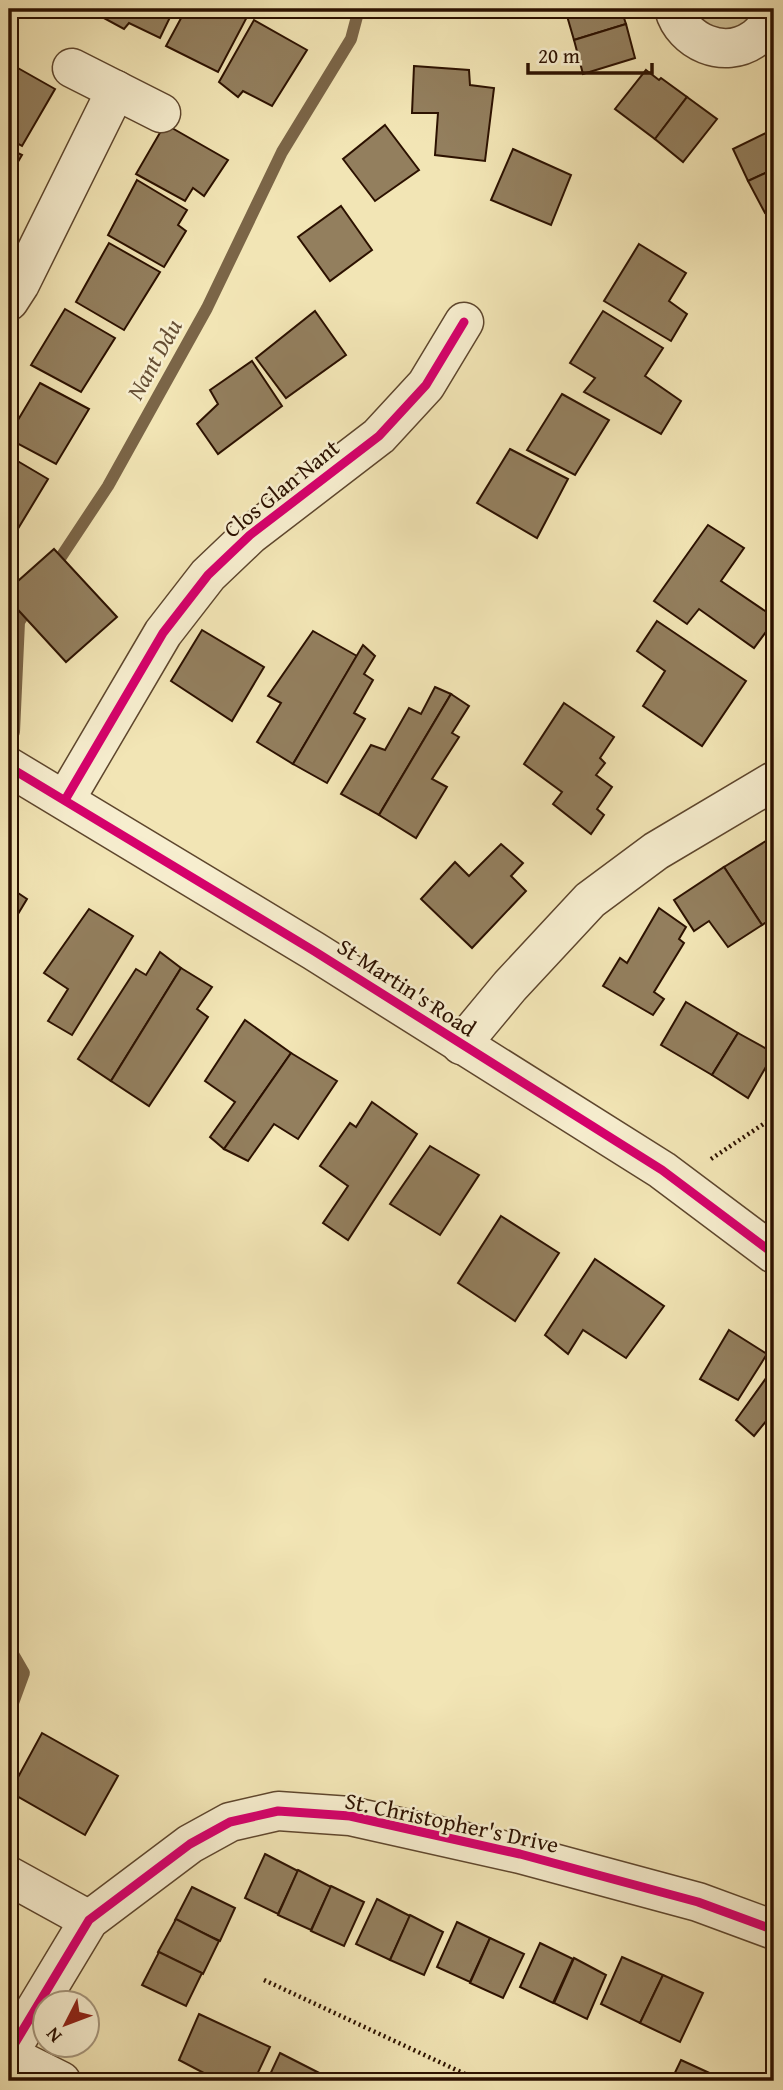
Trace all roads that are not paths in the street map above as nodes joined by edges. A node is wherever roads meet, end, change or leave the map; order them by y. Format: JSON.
{"nodes":[{"id":1,"x":674,"y":9,"type":"edge"},
{"id":2,"x":771,"y":26,"type":"edge"},
{"id":3,"x":72,"y":68,"type":"dead end"},
{"id":4,"x":116,"y":90,"type":"junction"},
{"id":5,"x":161,"y":113,"type":"dead end"},
{"id":6,"x":9,"y":301,"type":"edge"},
{"id":7,"x":464,"y":322,"type":"dead end"},
{"id":8,"x":9,"y":767,"type":"edge"},
{"id":9,"x":774,"y":781,"type":"edge"},
{"id":10,"x":65,"y":800,"type":"junction"},
{"id":11,"x":461,"y":1045,"type":"junction"},
{"id":12,"x":774,"y":1254,"type":"edge"},
{"id":13,"x":9,"y":1876,"type":"edge"},
{"id":14,"x":89,"y":1920,"type":"junction"},
{"id":15,"x":774,"y":1930,"type":"edge"},
{"id":16,"x":9,"y":2054,"type":"edge"},
{"id":17,"x":61,"y":2081,"type":"edge"}],
"edges":[{"from":1,"to":2,"type":"street"},
{"from":3,"to":4,"type":"street"},
{"from":4,"to":5,"type":"street"},
{"from":4,"to":6,"type":"street"},
{"from":7,"to":10,"type":"street","name":"Clos Glan Nant"},
{"from":8,"to":10,"type":"street","name":"St Martin's Road"},
{"from":9,"to":11,"type":"street"},
{"from":10,"to":11,"type":"street","name":"St Martin's Road"},
{"from":11,"to":12,"type":"street","name":"St Martin's Road"},
{"from":13,"to":14,"type":"street"},
{"from":14,"to":15,"type":"street","name":"St. Christopher's Drive"},
{"from":14,"to":16,"type":"street","name":"St. Christopher's Drive"},
{"from":16,"to":17,"type":"street"}]}
